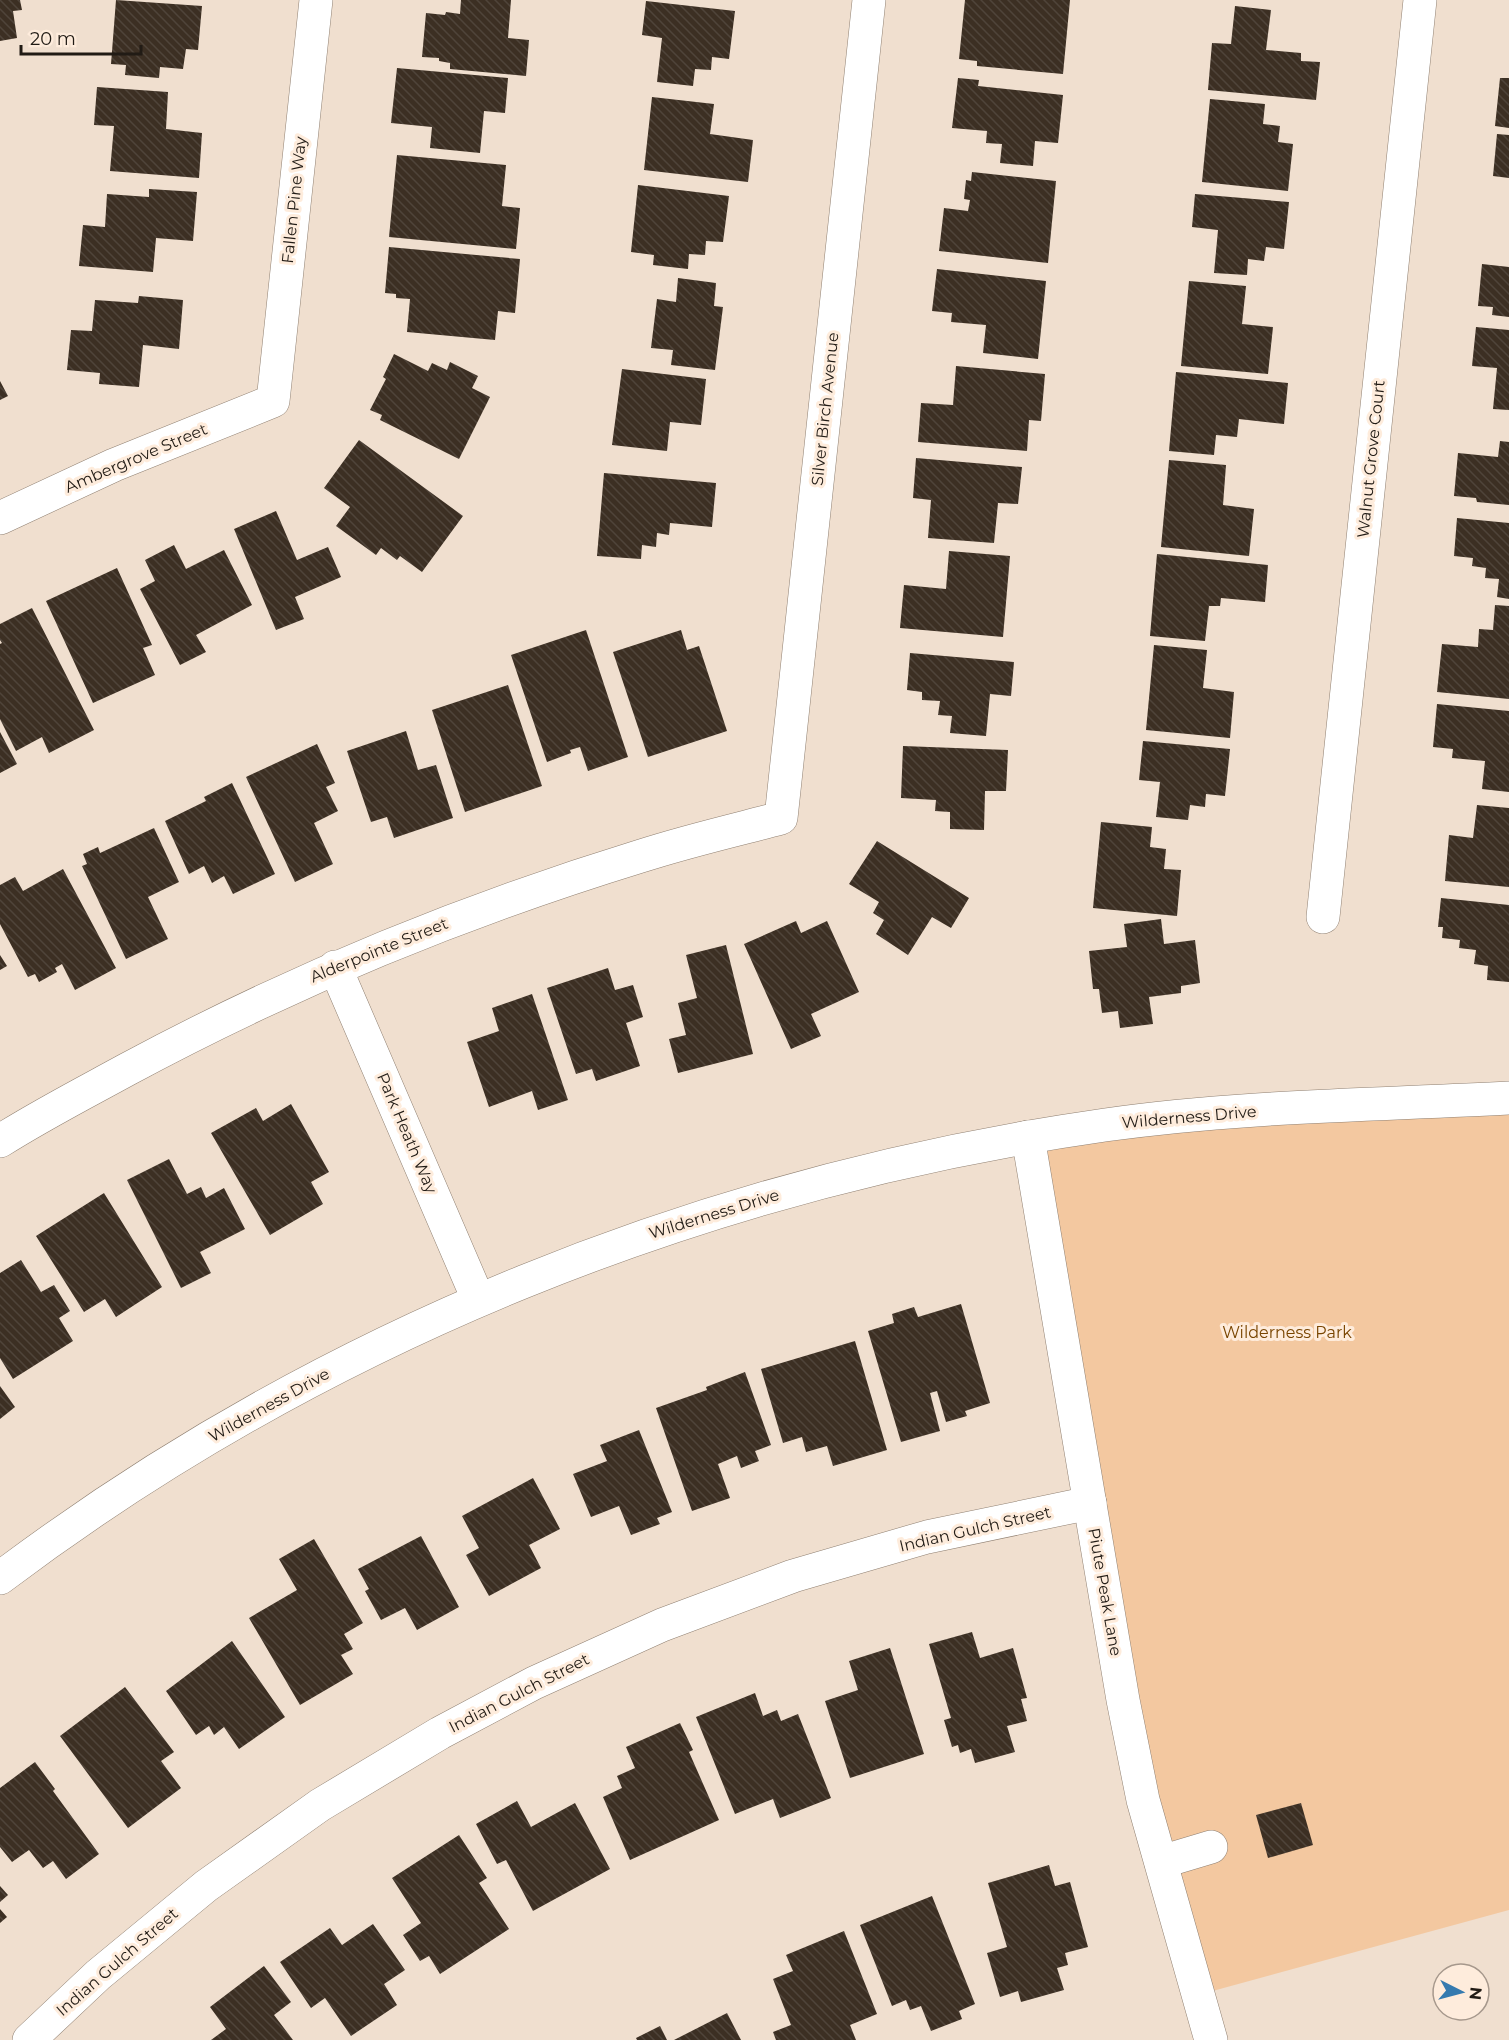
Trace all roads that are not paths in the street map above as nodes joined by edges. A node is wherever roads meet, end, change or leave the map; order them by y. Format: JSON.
{"nodes":[{"id":1,"x":316,"y":0,"type":"edge"},
{"id":2,"x":869,"y":0,"type":"edge"},
{"id":3,"x":1420,"y":0,"type":"edge"},
{"id":4,"x":273,"y":401,"type":"joint"},
{"id":5,"x":0,"y":518,"type":"edge"},
{"id":6,"x":781,"y":818,"type":"joint"},
{"id":7,"x":1323,"y":917,"type":"dead end"},
{"id":8,"x":335,"y":967,"type":"junction"},
{"id":9,"x":1509,"y":1098,"type":"edge"},
{"id":10,"x":1028,"y":1137,"type":"junction"},
{"id":11,"x":0,"y":1141,"type":"edge"},
{"id":12,"x":478,"y":1299,"type":"junction"},
{"id":13,"x":1090,"y":1503,"type":"junction"},
{"id":14,"x":0,"y":1578,"type":"edge"},
{"id":15,"x":1211,"y":1847,"type":"dead end"},
{"id":16,"x":1161,"y":1862,"type":"junction"},
{"id":17,"x":29,"y":2040,"type":"edge"},
{"id":18,"x":1210,"y":2040,"type":"edge"}],
"edges":[{"from":1,"to":4,"type":"street","name":"Fallen Pine Way"},
{"from":2,"to":6,"type":"street","name":"Silver Birch Avenue"},
{"from":3,"to":7,"type":"street","name":"Walnut Grove Court"},
{"from":4,"to":5,"type":"street","name":"Ambergrove Street"},
{"from":6,"to":8,"type":"street","name":"Alderpointe Street"},
{"from":8,"to":11,"type":"street","name":"Alderpointe Street"},
{"from":8,"to":12,"type":"street","name":"Park Heath Way"},
{"from":9,"to":10,"type":"street","name":"Wilderness Drive"},
{"from":10,"to":12,"type":"street","name":"Wilderness Drive"},
{"from":10,"to":13,"type":"street","name":"Piute Peak Lane"},
{"from":12,"to":14,"type":"street","name":"Wilderness Drive"},
{"from":13,"to":16,"type":"street","name":"Piute Peak Lane"},
{"from":13,"to":17,"type":"street","name":"Indian Gulch Street"},
{"from":15,"to":16,"type":"street"},
{"from":16,"to":18,"type":"street","name":"Piute Peak Lane"}]}
